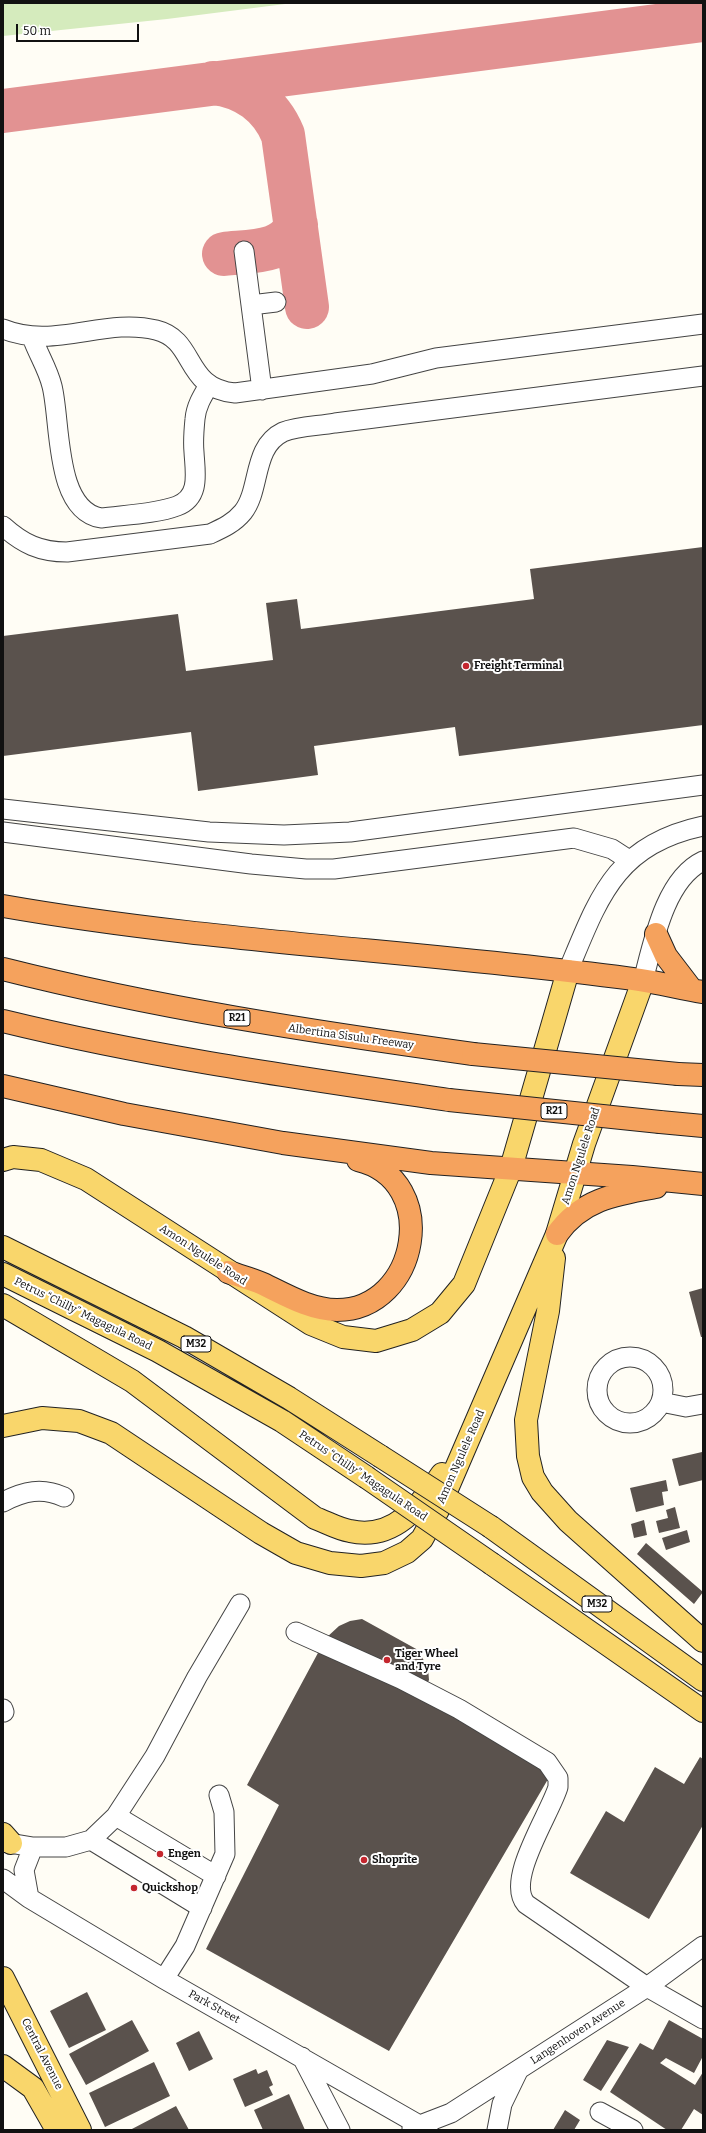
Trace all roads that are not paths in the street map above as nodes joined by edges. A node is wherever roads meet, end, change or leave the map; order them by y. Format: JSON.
{"nodes":[{"id":1,"x":244,"y":251,"type":"dead end"},
{"id":2,"x":276,"y":302,"type":"dead end"},
{"id":3,"x":251,"y":305,"type":"junction"},
{"id":4,"x":703,"y":324,"type":"edge"},
{"id":5,"x":3,"y":329,"type":"edge"},
{"id":6,"x":32,"y":338,"type":"junction"},
{"id":7,"x":703,"y":376,"type":"edge"},
{"id":8,"x":209,"y":384,"type":"junction"},
{"id":9,"x":262,"y":390,"type":"junction"},
{"id":10,"x":3,"y":526,"type":"edge"},
{"id":11,"x":703,"y":785,"type":"edge"},
{"id":12,"x":3,"y":809,"type":"edge"},
{"id":13,"x":703,"y":826,"type":"edge"},
{"id":14,"x":3,"y":832,"type":"edge"},
{"id":15,"x":629,"y":860,"type":"junction"},
{"id":16,"x":703,"y":861,"type":"edge"},
{"id":17,"x":3,"y":906,"type":"edge"},
{"id":18,"x":656,"y":934,"type":"junction"},
{"id":19,"x":3,"y":969,"type":"edge"},
{"id":20,"x":568,"y":971,"type":"junction"},
{"id":21,"x":643,"y":981,"type":"junction"},
{"id":22,"x":698,"y":991,"type":"edge"},
{"id":23,"x":3,"y":1021,"type":"edge"},
{"id":24,"x":703,"y":1075,"type":"edge"},
{"id":25,"x":3,"y":1086,"type":"edge"},
{"id":26,"x":703,"y":1126,"type":"edge"},
{"id":27,"x":283,"y":1143,"type":"junction"},
{"id":28,"x":3,"y":1147,"type":"edge"},
{"id":29,"x":3,"y":1160,"type":"edge"},
{"id":30,"x":41,"y":1160,"type":"junction"},
{"id":31,"x":511,"y":1168,"type":"junction"},
{"id":32,"x":575,"y":1174,"type":"junction"},
{"id":33,"x":680,"y":1183,"type":"junction"},
{"id":34,"x":703,"y":1184,"type":"edge"},
{"id":35,"x":556,"y":1234,"type":"junction"},
{"id":36,"x":3,"y":1247,"type":"edge"},
{"id":37,"x":228,"y":1272,"type":"junction"},
{"id":38,"x":3,"y":1274,"type":"edge"},
{"id":39,"x":3,"y":1305,"type":"edge"},
{"id":40,"x":661,"y":1402,"type":"dead end"},
{"id":41,"x":703,"y":1404,"type":"edge"},
{"id":42,"x":3,"y":1426,"type":"edge"},
{"id":43,"x":475,"y":1427,"type":"junction"},
{"id":44,"x":64,"y":1496,"type":"dead end"},
{"id":45,"x":3,"y":1502,"type":"edge"},
{"id":46,"x":240,"y":1604,"type":"dead end"},
{"id":47,"x":296,"y":1632,"type":"dead end"},
{"id":48,"x":703,"y":1641,"type":"edge"},
{"id":49,"x":703,"y":1680,"type":"edge"},
{"id":50,"x":703,"y":1711,"type":"edge"},
{"id":51,"x":218,"y":1795,"type":"dead end"},
{"id":52,"x":116,"y":1816,"type":"junction"},
{"id":53,"x":6,"y":1840,"type":"edge"},
{"id":54,"x":91,"y":1840,"type":"junction"},
{"id":55,"x":33,"y":1847,"type":"junction"},
{"id":56,"x":216,"y":1876,"type":"junction"},
{"id":57,"x":3,"y":1879,"type":"edge"},
{"id":58,"x":29,"y":1898,"type":"junction"},
{"id":59,"x":202,"y":1908,"type":"junction"},
{"id":60,"x":703,"y":1946,"type":"edge"},
{"id":61,"x":3,"y":1978,"type":"edge"},
{"id":62,"x":164,"y":1980,"type":"junction"},
{"id":63,"x":647,"y":1988,"type":"junction"},
{"id":64,"x":703,"y":2019,"type":"edge"},
{"id":65,"x":302,"y":2057,"type":"junction"},
{"id":66,"x":3,"y":2066,"type":"edge"},
{"id":67,"x":518,"y":2070,"type":"junction"},
{"id":68,"x":3,"y":2082,"type":"edge"},
{"id":69,"x":33,"y":2088,"type":"junction"},
{"id":70,"x":600,"y":2112,"type":"dead end"},
{"id":71,"x":423,"y":2128,"type":"edge"},
{"id":72,"x":57,"y":2130,"type":"edge"},
{"id":73,"x":80,"y":2130,"type":"edge"},
{"id":74,"x":340,"y":2130,"type":"edge"},
{"id":75,"x":497,"y":2130,"type":"edge"},
{"id":76,"x":633,"y":2130,"type":"edge"}],
"edges":[{"from":1,"to":3,"type":"street"},
{"from":2,"to":3,"type":"street"},
{"from":3,"to":9,"type":"street"},
{"from":4,"to":9,"type":"street"},
{"from":5,"to":6,"type":"street"},
{"from":6,"to":8,"type":"street"},
{"from":6,"to":8,"type":"street"},
{"from":7,"to":10,"type":"street"},
{"from":8,"to":9,"type":"street"},
{"from":11,"to":12,"type":"street"},
{"from":13,"to":15,"type":"street"},
{"from":14,"to":15,"type":"street"},
{"from":15,"to":20,"type":"street"},
{"from":16,"to":18,"type":"street"},
{"from":17,"to":20,"type":"highway"},
{"from":18,"to":21,"type":"street"},
{"from":18,"to":22,"type":"highway"},
{"from":19,"to":24,"type":"highway","name":"Albertina Sisulu Freeway","number":"R21","bridge":true},
{"from":20,"to":21,"type":"highway"},
{"from":20,"to":31,"type":"main road","name":"Amon Ngulele Road"},
{"from":21,"to":22,"type":"highway"},
{"from":21,"to":32,"type":"main road","name":"Amon Ngulele Road"},
{"from":23,"to":26,"type":"highway","number":"R21","bridge":true},
{"from":25,"to":27,"type":"highway"},
{"from":27,"to":31,"type":"highway"},
{"from":27,"to":37,"type":"highway"},
{"from":28,"to":30,"type":"main road"},
{"from":29,"to":30,"type":"main road","name":"Amon Ngulele Road"},
{"from":30,"to":37,"type":"main road","name":"Amon Ngulele Road"},
{"from":31,"to":32,"type":"highway"},
{"from":31,"to":37,"type":"main road","name":"Amon Ngulele Road"},
{"from":32,"to":33,"type":"highway"},
{"from":32,"to":35,"type":"main road","name":"Amon Ngulele Road"},
{"from":33,"to":34,"type":"highway"},
{"from":33,"to":35,"type":"highway"},
{"from":35,"to":43,"type":"main road","name":"Amon Ngulele Road"},
{"from":35,"to":48,"type":"main road"},
{"from":36,"to":49,"type":"main road","number":"M32","bridge":true},
{"from":38,"to":50,"type":"main road","name":"Petrus “Chilly” Magagula Road","number":"M32","bridge":true},
{"from":39,"to":43,"type":"main road"},
{"from":40,"to":41,"type":"street"},
{"from":42,"to":43,"type":"main road","name":"Amon Ngulele Road"},
{"from":44,"to":45,"type":"street"},
{"from":46,"to":52,"type":"street"},
{"from":47,"to":63,"type":"street"},
{"from":51,"to":56,"type":"street"},
{"from":52,"to":54,"type":"street"},
{"from":52,"to":56,"type":"street"},
{"from":53,"to":55,"type":"street"},
{"from":54,"to":55,"type":"street"},
{"from":54,"to":59,"type":"street"},
{"from":55,"to":58,"type":"street"},
{"from":56,"to":59,"type":"street"},
{"from":57,"to":58,"type":"street","name":"Park Street"},
{"from":58,"to":62,"type":"street","name":"Park Street"},
{"from":59,"to":62,"type":"street"},
{"from":60,"to":63,"type":"street","name":"Langenhoven Avenue"},
{"from":61,"to":73,"type":"main road","name":"Central Avenue"},
{"from":62,"to":65,"type":"street","name":"Park Street"},
{"from":63,"to":64,"type":"street"},
{"from":63,"to":67,"type":"street","name":"Langenhoven Avenue"},
{"from":65,"to":71,"type":"street","name":"Park Street"},
{"from":65,"to":74,"type":"street"},
{"from":66,"to":69,"type":"main road"},
{"from":67,"to":71,"type":"street","name":"Langenhoven Avenue"},
{"from":67,"to":75,"type":"street"},
{"from":68,"to":69,"type":"main road"},
{"from":69,"to":72,"type":"main road"},
{"from":70,"to":76,"type":"street"}]}
